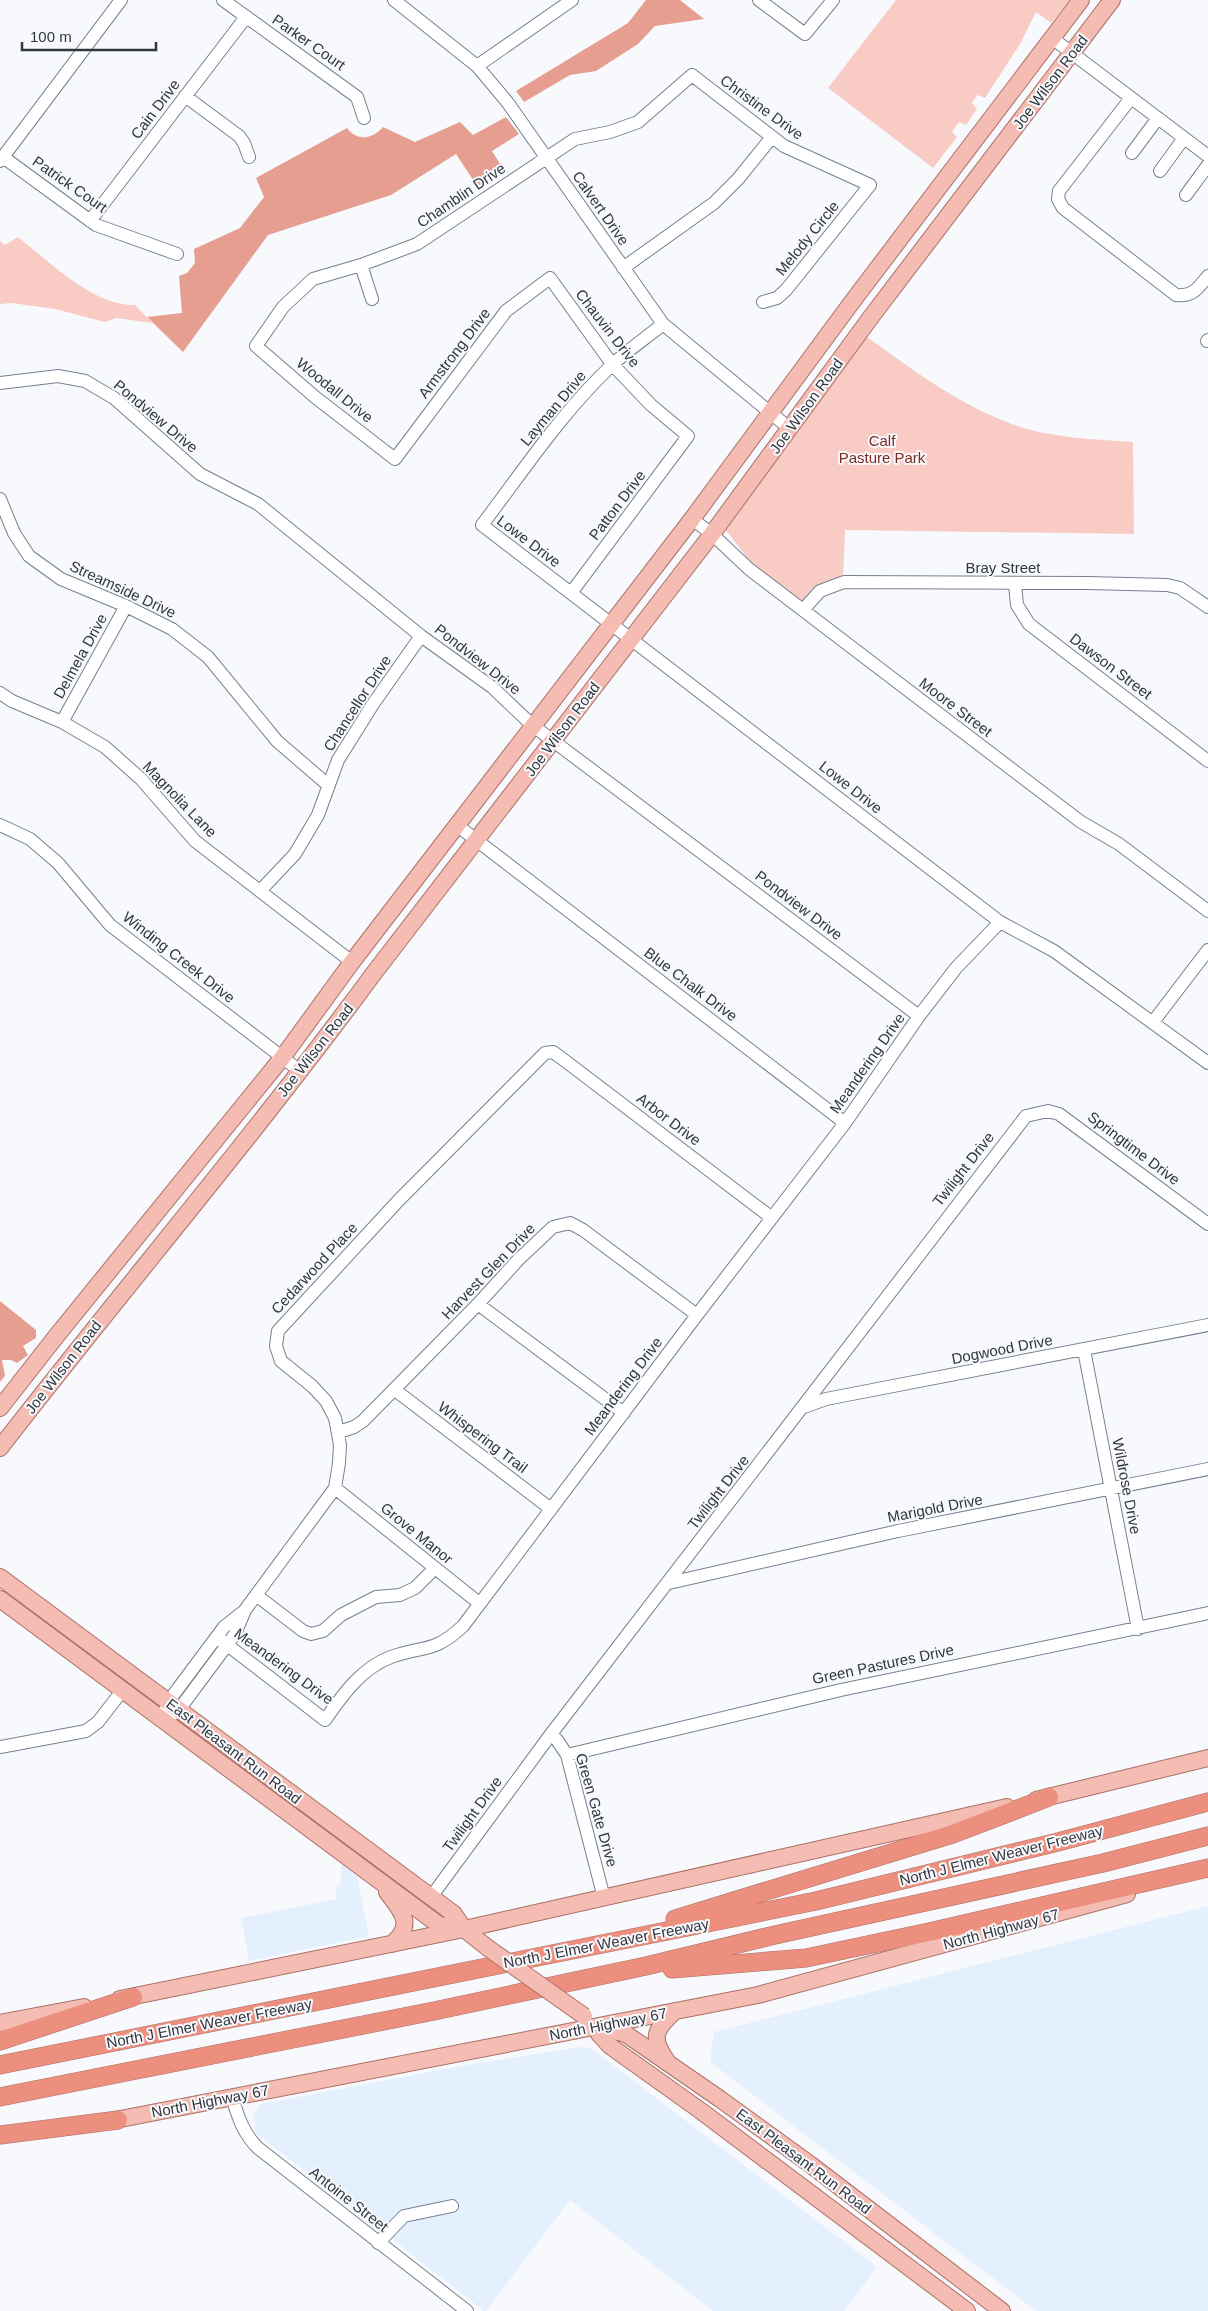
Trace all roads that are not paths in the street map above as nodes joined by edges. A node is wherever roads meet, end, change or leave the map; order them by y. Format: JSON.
{"nodes":[{"id":1,"x":121,"y":0,"type":"edge"},
{"id":2,"x":223,"y":0,"type":"edge"},
{"id":3,"x":394,"y":0,"type":"edge"},
{"id":4,"x":572,"y":0,"type":"edge"},
{"id":5,"x":759,"y":0,"type":"edge"},
{"id":6,"x":833,"y":0,"type":"edge"},
{"id":7,"x":1081,"y":0,"type":"edge"},
{"id":8,"x":1112,"y":0,"type":"edge"},
{"id":9,"x":554,"y":5,"type":"edge"},
{"id":10,"x":246,"y":17,"type":"junction"},
{"id":11,"x":1052,"y":38,"type":"junction"},
{"id":12,"x":1072,"y":53,"type":"junction"},
{"id":13,"x":477,"y":66,"type":"junction"},
{"id":14,"x":692,"y":75,"type":"joint"},
{"id":15,"x":185,"y":96,"type":"junction"},
{"id":16,"x":1131,"y":98,"type":"junction"},
{"id":17,"x":364,"y":118,"type":"dead end"},
{"id":18,"x":1158,"y":118,"type":"junction"},
{"id":19,"x":772,"y":137,"type":"junction"},
{"id":20,"x":1184,"y":138,"type":"junction"},
{"id":21,"x":1206,"y":150,"type":"edge"},
{"id":22,"x":1132,"y":153,"type":"dead end"},
{"id":23,"x":249,"y":157,"type":"dead end"},
{"id":24,"x":546,"y":158,"type":"junction"},
{"id":25,"x":2,"y":159,"type":"edge"},
{"id":26,"x":1208,"y":166,"type":"edge"},
{"id":27,"x":1160,"y":171,"type":"dead end"},
{"id":28,"x":870,"y":185,"type":"joint"},
{"id":29,"x":1186,"y":195,"type":"dead end"},
{"id":30,"x":90,"y":221,"type":"junction"},
{"id":31,"x":177,"y":254,"type":"dead end"},
{"id":32,"x":361,"y":265,"type":"junction"},
{"id":33,"x":623,"y":268,"type":"junction"},
{"id":34,"x":1208,"y":276,"type":"edge"},
{"id":35,"x":550,"y":278,"type":"joint"},
{"id":36,"x":372,"y":300,"type":"dead end"},
{"id":37,"x":764,"y":302,"type":"dead end"},
{"id":38,"x":663,"y":324,"type":"junction"},
{"id":39,"x":256,"y":346,"type":"joint"},
{"id":40,"x":612,"y":364,"type":"junction"},
{"id":41,"x":0,"y":383,"type":"edge"},
{"id":42,"x":770,"y":413,"type":"junction"},
{"id":43,"x":789,"y":428,"type":"junction"},
{"id":44,"x":688,"y":436,"type":"joint"},
{"id":45,"x":395,"y":458,"type":"joint"},
{"id":46,"x":0,"y":499,"type":"edge"},
{"id":47,"x":692,"y":519,"type":"junction"},
{"id":48,"x":482,"y":525,"type":"joint"},
{"id":49,"x":712,"y":534,"type":"junction"},
{"id":50,"x":1014,"y":584,"type":"junction"},
{"id":51,"x":571,"y":593,"type":"junction"},
{"id":52,"x":126,"y":606,"type":"junction"},
{"id":53,"x":1208,"y":607,"type":"edge"},
{"id":54,"x":803,"y":610,"type":"junction"},
{"id":55,"x":612,"y":624,"type":"junction"},
{"id":56,"x":421,"y":636,"type":"junction"},
{"id":57,"x":632,"y":639,"type":"junction"},
{"id":58,"x":0,"y":692,"type":"edge"},
{"id":59,"x":62,"y":722,"type":"junction"},
{"id":60,"x":532,"y":725,"type":"junction"},
{"id":61,"x":552,"y":740,"type":"junction"},
{"id":62,"x":1208,"y":761,"type":"edge"},
{"id":63,"x":328,"y":785,"type":"junction"},
{"id":64,"x":0,"y":825,"type":"edge"},
{"id":65,"x":458,"y":826,"type":"junction"},
{"id":66,"x":478,"y":841,"type":"junction"},
{"id":67,"x":260,"y":891,"type":"junction"},
{"id":68,"x":1208,"y":911,"type":"edge"},
{"id":69,"x":1000,"y":922,"type":"junction"},
{"id":70,"x":1208,"y":950,"type":"edge"},
{"id":71,"x":352,"y":962,"type":"junction"},
{"id":72,"x":919,"y":1016,"type":"junction"},
{"id":73,"x":1153,"y":1022,"type":"junction"},
{"id":74,"x":544,"y":1053,"type":"joint"},
{"id":75,"x":282,"y":1058,"type":"junction"},
{"id":76,"x":1208,"y":1063,"type":"edge"},
{"id":77,"x":300,"y":1071,"type":"junction"},
{"id":78,"x":1036,"y":1112,"type":"joint"},
{"id":79,"x":845,"y":1122,"type":"junction"},
{"id":80,"x":772,"y":1218,"type":"junction"},
{"id":81,"x":1208,"y":1224,"type":"edge"},
{"id":82,"x":478,"y":1304,"type":"junction"},
{"id":83,"x":697,"y":1315,"type":"junction"},
{"id":84,"x":1208,"y":1325,"type":"edge"},
{"id":85,"x":1084,"y":1350,"type":"junction"},
{"id":86,"x":395,"y":1390,"type":"junction"},
{"id":87,"x":803,"y":1407,"type":"junction"},
{"id":88,"x":0,"y":1408,"type":"edge"},
{"id":89,"x":624,"y":1413,"type":"junction"},
{"id":90,"x":339,"y":1432,"type":"junction"},
{"id":91,"x":0,"y":1448,"type":"edge"},
{"id":92,"x":1208,"y":1469,"type":"edge"},
{"id":93,"x":335,"y":1488,"type":"junction"},
{"id":94,"x":1110,"y":1490,"type":"junction"},
{"id":95,"x":550,"y":1509,"type":"junction"},
{"id":96,"x":435,"y":1568,"type":"junction"},
{"id":97,"x":0,"y":1576,"type":"edge"},
{"id":98,"x":669,"y":1583,"type":"junction"},
{"id":99,"x":256,"y":1596,"type":"junction"},
{"id":100,"x":0,"y":1599,"type":"edge"},
{"id":101,"x":480,"y":1603,"type":"junction"},
{"id":102,"x":245,"y":1610,"type":"junction"},
{"id":103,"x":1208,"y":1613,"type":"edge"},
{"id":104,"x":1138,"y":1629,"type":"junction"},
{"id":105,"x":217,"y":1637,"type":"junction"},
{"id":106,"x":227,"y":1645,"type":"junction"},
{"id":107,"x":122,"y":1690,"type":"junction"},
{"id":108,"x":173,"y":1706,"type":"junction"},
{"id":109,"x":162,"y":1721,"type":"junction"},
{"id":110,"x":551,"y":1734,"type":"junction"},
{"id":111,"x":0,"y":1748,"type":"edge"},
{"id":112,"x":566,"y":1755,"type":"junction"},
{"id":113,"x":1208,"y":1758,"type":"edge"},
{"id":114,"x":1049,"y":1797,"type":"junction"},
{"id":115,"x":1208,"y":1802,"type":"edge"},
{"id":116,"x":1208,"y":1836,"type":"edge"},
{"id":117,"x":1208,"y":1868,"type":"edge"},
{"id":118,"x":1208,"y":1872,"type":"edge"},
{"id":119,"x":376,"y":1879,"type":"junction"},
{"id":120,"x":431,"y":1897,"type":"junction"},
{"id":121,"x":604,"y":1898,"type":"junction"},
{"id":122,"x":464,"y":1929,"type":"junction"},
{"id":123,"x":392,"y":1944,"type":"junction"},
{"id":124,"x":569,"y":1950,"type":"junction"},
{"id":125,"x":599,"y":1976,"type":"junction"},
{"id":126,"x":133,"y":1997,"type":"junction"},
{"id":127,"x":675,"y":2011,"type":"junction"},
{"id":128,"x":0,"y":2023,"type":"edge"},
{"id":129,"x":597,"y":2027,"type":"junction"},
{"id":130,"x":0,"y":2041,"type":"edge"},
{"id":131,"x":670,"y":2064,"type":"junction"},
{"id":132,"x":0,"y":2065,"type":"edge"},
{"id":133,"x":232,"y":2097,"type":"junction"},
{"id":134,"x":0,"y":2098,"type":"edge"},
{"id":135,"x":700,"y":2111,"type":"junction"},
{"id":136,"x":118,"y":2120,"type":"junction"},
{"id":137,"x":0,"y":2135,"type":"edge"},
{"id":138,"x":0,"y":2143,"type":"edge"},
{"id":139,"x":811,"y":2165,"type":"junction"},
{"id":140,"x":800,"y":2185,"type":"junction"},
{"id":141,"x":452,"y":2206,"type":"dead end"},
{"id":142,"x":862,"y":2232,"type":"junction"},
{"id":143,"x":904,"y":2236,"type":"junction"},
{"id":144,"x":378,"y":2243,"type":"junction"},
{"id":145,"x":938,"y":2262,"type":"junction"},
{"id":146,"x":467,"y":2311,"type":"edge"},
{"id":147,"x":967,"y":2311,"type":"edge"},
{"id":148,"x":1002,"y":2311,"type":"edge"}],
"edges":[{"from":1,"to":25,"type":"street"},
{"from":2,"to":10,"type":"street","name":"Parker Court"},
{"from":3,"to":13,"type":"street","name":"Calvert Drive"},
{"from":4,"to":9,"type":"street"},
{"from":5,"to":6,"type":"street"},
{"from":7,"to":11,"type":"main road","name":"Joe Wilson Road"},
{"from":8,"to":12,"type":"main road","name":"Joe Wilson Road"},
{"from":9,"to":13,"type":"street"},
{"from":10,"to":15,"type":"street","name":"Cain Drive"},
{"from":10,"to":17,"type":"street","name":"Parker Court"},
{"from":11,"to":12,"type":"street"},
{"from":11,"to":42,"type":"main road","name":"Joe Wilson Road"},
{"from":12,"to":16,"type":"street"},
{"from":12,"to":43,"type":"main road","name":"Joe Wilson Road"},
{"from":13,"to":24,"type":"street","name":"Calvert Drive"},
{"from":14,"to":19,"type":"street","name":"Christine Drive"},
{"from":14,"to":24,"type":"street","name":"Chamblin Drive"},
{"from":15,"to":23,"type":"street"},
{"from":15,"to":30,"type":"street","name":"Cain Drive"},
{"from":16,"to":18,"type":"street"},
{"from":16,"to":34,"type":"street"},
{"from":18,"to":20,"type":"street"},
{"from":18,"to":22,"type":"street"},
{"from":19,"to":28,"type":"street","name":"Christine Drive"},
{"from":19,"to":33,"type":"street"},
{"from":20,"to":21,"type":"street"},
{"from":20,"to":27,"type":"street"},
{"from":24,"to":32,"type":"street","name":"Chamblin Drive"},
{"from":24,"to":33,"type":"street","name":"Calvert Drive"},
{"from":25,"to":30,"type":"street","name":"Patrick Court"},
{"from":26,"to":29,"type":"street"},
{"from":28,"to":37,"type":"street","name":"Melody Circle"},
{"from":30,"to":31,"type":"street","name":"Patrick Court"},
{"from":32,"to":36,"type":"street"},
{"from":32,"to":39,"type":"street","name":"Chamblin Drive"},
{"from":33,"to":38,"type":"street","name":"Calvert Drive"},
{"from":35,"to":40,"type":"street","name":"Chauvin Drive"},
{"from":35,"to":45,"type":"street","name":"Armstrong Drive"},
{"from":38,"to":40,"type":"street","name":"Layman Drive"},
{"from":38,"to":42,"type":"street","name":"Calvert Drive"},
{"from":39,"to":45,"type":"street","name":"Woodall Drive"},
{"from":40,"to":44,"type":"street","name":"Chauvin Drive"},
{"from":40,"to":48,"type":"street","name":"Layman Drive"},
{"from":41,"to":56,"type":"street","name":"Pondview Drive"},
{"from":42,"to":43,"type":"street","name":"Calvert Drive"},
{"from":42,"to":47,"type":"main road","name":"Joe Wilson Road"},
{"from":43,"to":49,"type":"main road","name":"Joe Wilson Road"},
{"from":44,"to":51,"type":"street","name":"Patton Drive"},
{"from":46,"to":52,"type":"street","name":"Streamside Drive"},
{"from":47,"to":49,"type":"street","name":"Moore Street"},
{"from":47,"to":55,"type":"main road","name":"Joe Wilson Road"},
{"from":48,"to":51,"type":"street","name":"Lowe Drive"},
{"from":49,"to":54,"type":"street","name":"Moore Street"},
{"from":49,"to":57,"type":"main road","name":"Joe Wilson Road"},
{"from":50,"to":53,"type":"street","name":"Bray Street"},
{"from":50,"to":54,"type":"street","name":"Bray Street"},
{"from":50,"to":62,"type":"street","name":"Dawson Street"},
{"from":51,"to":55,"type":"street","name":"Lowe Drive"},
{"from":52,"to":59,"type":"street","name":"Delmela Drive"},
{"from":52,"to":63,"type":"street","name":"Streamside Drive"},
{"from":54,"to":68,"type":"street","name":"Moore Street"},
{"from":55,"to":57,"type":"street","name":"Lowe Drive"},
{"from":55,"to":60,"type":"main road","name":"Joe Wilson Road"},
{"from":56,"to":60,"type":"street","name":"Pondview Drive"},
{"from":56,"to":63,"type":"street","name":"Chancellor Drive"},
{"from":57,"to":61,"type":"main road","name":"Joe Wilson Road"},
{"from":57,"to":69,"type":"street","name":"Lowe Drive"},
{"from":58,"to":59,"type":"street","name":"Magnolia Lane"},
{"from":59,"to":67,"type":"street","name":"Magnolia Lane"},
{"from":60,"to":61,"type":"street","name":"Pondview Drive"},
{"from":60,"to":65,"type":"main road","name":"Joe Wilson Road"},
{"from":61,"to":66,"type":"main road","name":"Joe Wilson Road"},
{"from":61,"to":72,"type":"street","name":"Pondview Drive"},
{"from":63,"to":67,"type":"street","name":"Chancellor Drive"},
{"from":64,"to":75,"type":"street","name":"Winding Creek Drive"},
{"from":65,"to":66,"type":"street","name":"Blue Chalk Drive"},
{"from":65,"to":71,"type":"main road","name":"Joe Wilson Road"},
{"from":66,"to":77,"type":"main road","name":"Joe Wilson Road"},
{"from":66,"to":79,"type":"street","name":"Blue Chalk Drive"},
{"from":67,"to":71,"type":"street","name":"Magnolia Lane"},
{"from":69,"to":72,"type":"street","name":"Meandering Drive"},
{"from":69,"to":73,"type":"street","name":"Lowe Drive"},
{"from":70,"to":73,"type":"street"},
{"from":71,"to":75,"type":"main road","name":"Joe Wilson Road"},
{"from":72,"to":79,"type":"street","name":"Meandering Drive"},
{"from":73,"to":76,"type":"street","name":"Lowe Drive"},
{"from":74,"to":80,"type":"street","name":"Arbor Drive"},
{"from":74,"to":90,"type":"street","name":"Cedarwood Place"},
{"from":75,"to":77,"type":"street","name":"Winding Creek Drive"},
{"from":75,"to":88,"type":"main road","name":"Joe Wilson Road"},
{"from":77,"to":91,"type":"main road","name":"Joe Wilson Road"},
{"from":78,"to":81,"type":"street","name":"Springtime Drive"},
{"from":78,"to":87,"type":"street","name":"Twilight Drive"},
{"from":79,"to":80,"type":"street","name":"Meandering Drive"},
{"from":80,"to":83,"type":"street","name":"Meandering Drive"},
{"from":82,"to":83,"type":"street","name":"Harvest Glen Drive"},
{"from":82,"to":86,"type":"street","name":"Harvest Glen Drive"},
{"from":82,"to":89,"type":"street"},
{"from":83,"to":89,"type":"street","name":"Meandering Drive"},
{"from":84,"to":85,"type":"street","name":"Dogwood Drive"},
{"from":85,"to":87,"type":"street","name":"Dogwood Drive"},
{"from":85,"to":94,"type":"street","name":"Wildrose Drive"},
{"from":86,"to":90,"type":"street","name":"Harvest Glen Drive"},
{"from":86,"to":95,"type":"street","name":"Whispering Trail"},
{"from":87,"to":98,"type":"street","name":"Twilight Drive"},
{"from":89,"to":95,"type":"street","name":"Meandering Drive"},
{"from":90,"to":93,"type":"street","name":"Cedarwood Place"},
{"from":92,"to":94,"type":"street","name":"Marigold Drive"},
{"from":93,"to":96,"type":"street","name":"Grove Manor"},
{"from":93,"to":99,"type":"street","name":"Cedarwood Place"},
{"from":94,"to":98,"type":"street","name":"Marigold Drive"},
{"from":94,"to":104,"type":"street","name":"Wildrose Drive"},
{"from":95,"to":101,"type":"street","name":"Meandering Drive"},
{"from":96,"to":99,"type":"street"},
{"from":96,"to":101,"type":"street","name":"Grove Manor"},
{"from":97,"to":108,"type":"main road","name":"East Pleasant Run Road"},
{"from":98,"to":110,"type":"street","name":"Twilight Drive"},
{"from":99,"to":102,"type":"street","name":"Cedarwood Place"},
{"from":100,"to":107,"type":"main road","name":"East Pleasant Run Road"},
{"from":101,"to":106,"type":"street","name":"Meandering Drive"},
{"from":102,"to":105,"type":"street","name":"Cedarwood Place"},
{"from":102,"to":106,"type":"street","name":"Cedarwood Place"},
{"from":103,"to":104,"type":"street","name":"Green Pastures Drive"},
{"from":104,"to":112,"type":"street","name":"Green Pastures Drive"},
{"from":105,"to":106,"type":"street","name":"Meandering Drive"},
{"from":105,"to":108,"type":"street","name":"Cedarwood Place"},
{"from":106,"to":108,"type":"street","name":"Cedarwood Place"},
{"from":107,"to":109,"type":"main road","name":"East Pleasant Run Road"},
{"from":107,"to":111,"type":"street"},
{"from":108,"to":109,"type":"street"},
{"from":108,"to":120,"type":"main road","name":"East Pleasant Run Road"},
{"from":109,"to":119,"type":"main road","name":"East Pleasant Run Road"},
{"from":110,"to":112,"type":"street","name":"Green Gate Drive"},
{"from":110,"to":120,"type":"street","name":"Twilight Drive"},
{"from":112,"to":121,"type":"street","name":"Green Gate Drive"},
{"from":113,"to":114,"type":"main road"},
{"from":114,"to":121,"type":"main road"},
{"from":114,"to":124,"type":"highway"},
{"from":115,"to":124,"type":"highway","name":"North J Elmer Weaver Freeway"},
{"from":116,"to":125,"type":"highway","name":"North J Elmer Weaver Freeway"},
{"from":117,"to":125,"type":"highway"},
{"from":118,"to":127,"type":"main road","name":"North Highway 67"},
{"from":119,"to":122,"type":"main road","name":"East Pleasant Run Road"},
{"from":119,"to":123,"type":"main road"},
{"from":120,"to":122,"type":"main road","name":"East Pleasant Run Road"},
{"from":121,"to":122,"type":"main road"},
{"from":122,"to":123,"type":"main road"},
{"from":122,"to":129,"type":"main road","name":"East Pleasant Run Road","bridge":true},
{"from":123,"to":126,"type":"main road"},
{"from":124,"to":132,"type":"highway","name":"North J Elmer Weaver Freeway"},
{"from":125,"to":134,"type":"highway","name":"North J Elmer Weaver Freeway"},
{"from":126,"to":128,"type":"main road"},
{"from":126,"to":130,"type":"highway"},
{"from":127,"to":129,"type":"main road","name":"North Highway 67"},
{"from":127,"to":131,"type":"main road"},
{"from":129,"to":131,"type":"main road","name":"East Pleasant Run Road"},
{"from":129,"to":133,"type":"main road","name":"North Highway 67"},
{"from":129,"to":135,"type":"main road","name":"East Pleasant Run Road"},
{"from":131,"to":139,"type":"main road","name":"East Pleasant Run Road"},
{"from":133,"to":136,"type":"main road","name":"North Highway 67"},
{"from":133,"to":144,"type":"street","name":"Antoine Street"},
{"from":135,"to":139,"type":"main road"},
{"from":135,"to":140,"type":"main road","name":"East Pleasant Run Road"},
{"from":136,"to":137,"type":"highway"},
{"from":136,"to":138,"type":"main road","name":"North Highway 67"},
{"from":139,"to":143,"type":"main road","name":"East Pleasant Run Road"},
{"from":140,"to":142,"type":"main road","name":"East Pleasant Run Road"},
{"from":140,"to":143,"type":"main road"},
{"from":141,"to":144,"type":"street"},
{"from":142,"to":145,"type":"main road"},
{"from":142,"to":147,"type":"main road","name":"East Pleasant Run Road"},
{"from":143,"to":145,"type":"main road","name":"East Pleasant Run Road"},
{"from":144,"to":146,"type":"street","name":"Antoine Street"},
{"from":145,"to":148,"type":"main road","name":"East Pleasant Run Road"}]}
